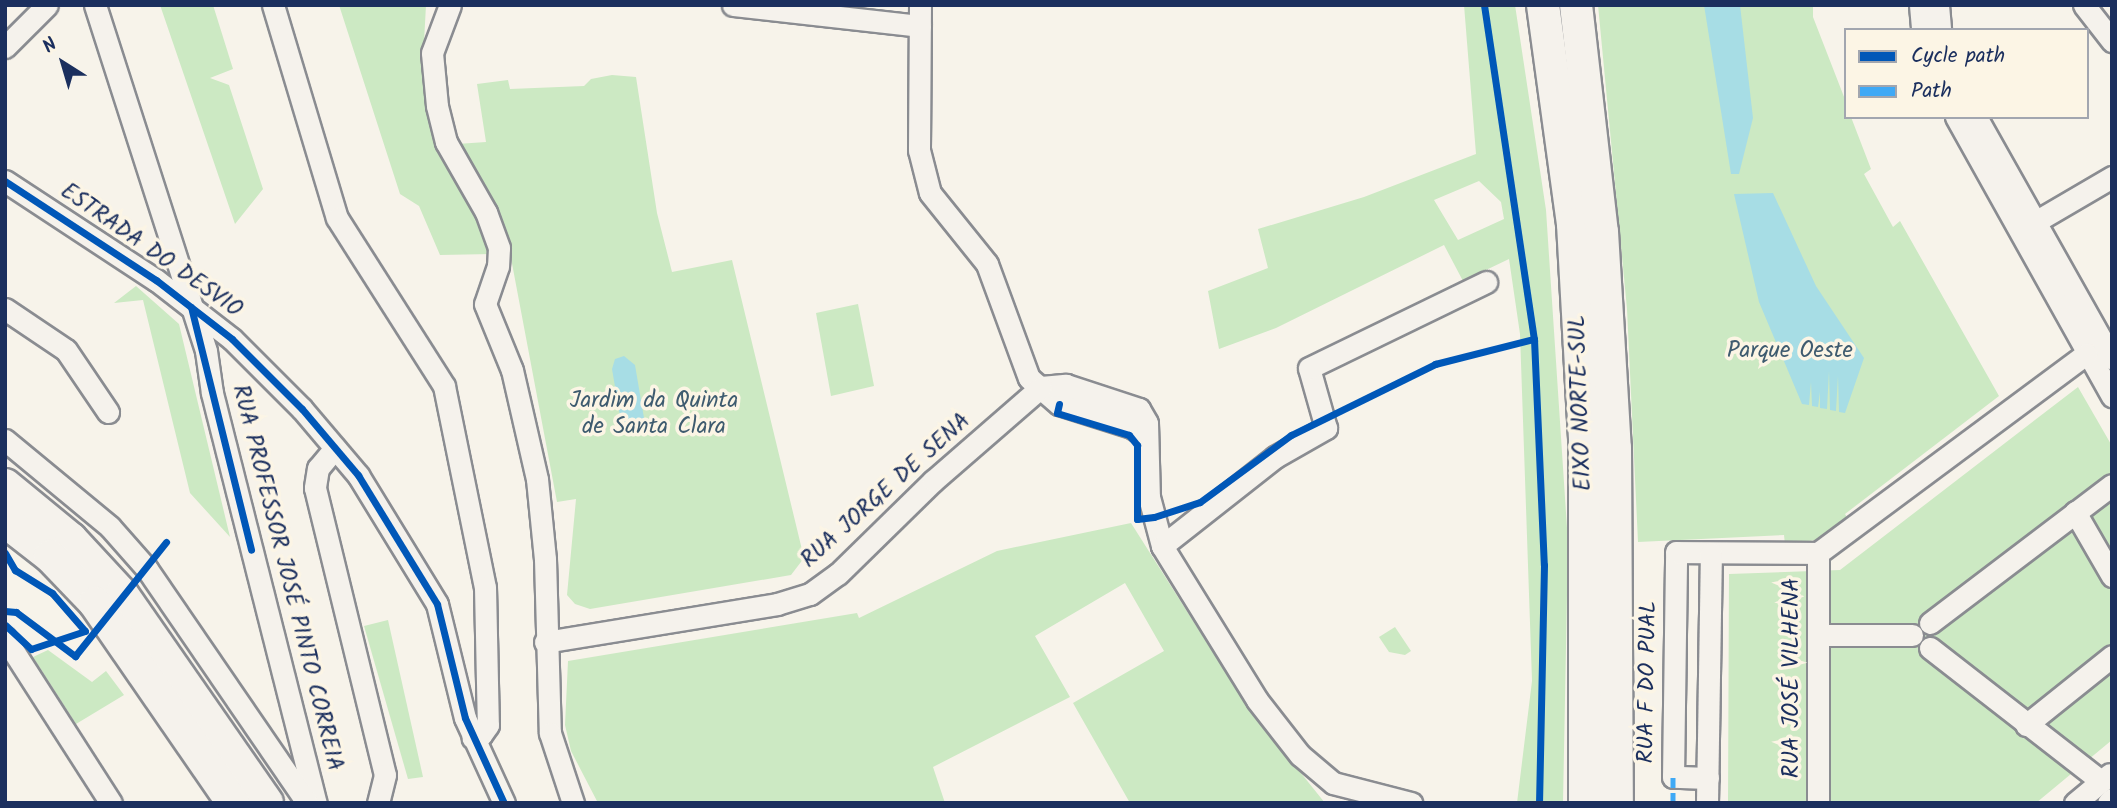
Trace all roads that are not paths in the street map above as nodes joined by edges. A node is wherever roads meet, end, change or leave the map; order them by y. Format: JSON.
{"nodes":[{"id":1,"x":47,"y":5,"type":"edge"},
{"id":2,"x":95,"y":5,"type":"edge"},
{"id":3,"x":273,"y":5,"type":"edge"},
{"id":4,"x":450,"y":5,"type":"edge"},
{"id":5,"x":733,"y":5,"type":"edge"},
{"id":6,"x":1543,"y":5,"type":"edge"},
{"id":7,"x":1576,"y":5,"type":"edge"},
{"id":8,"x":1920,"y":5,"type":"edge"},
{"id":9,"x":1938,"y":5,"type":"edge"},
{"id":10,"x":2092,"y":8,"type":"edge"},
{"id":11,"x":920,"y":16,"type":"edge"},
{"id":12,"x":1922,"y":28,"type":"edge"},
{"id":13,"x":1940,"y":28,"type":"edge"},
{"id":14,"x":2112,"y":41,"type":"edge"},
{"id":15,"x":5,"y":47,"type":"edge"},
{"id":16,"x":1957,"y":119,"type":"edge"},
{"id":17,"x":1977,"y":119,"type":"edge"},
{"id":18,"x":2112,"y":177,"type":"edge"},
{"id":19,"x":5,"y":181,"type":"edge"},
{"id":20,"x":2028,"y":226,"type":"junction"},
{"id":21,"x":1486,"y":282,"type":"dead end"},
{"id":22,"x":191,"y":307,"type":"junction"},
{"id":23,"x":5,"y":309,"type":"edge"},
{"id":24,"x":2086,"y":354,"type":"junction"},
{"id":25,"x":2112,"y":358,"type":"edge"},
{"id":26,"x":1041,"y":387,"type":"junction"},
{"id":27,"x":2112,"y":396,"type":"edge"},
{"id":28,"x":108,"y":412,"type":"dead end"},
{"id":29,"x":5,"y":440,"type":"edge"},
{"id":30,"x":335,"y":449,"type":"junction"},
{"id":31,"x":5,"y":485,"type":"edge"},
{"id":32,"x":2112,"y":485,"type":"edge"},
{"id":33,"x":2075,"y":512,"type":"junction"},
{"id":34,"x":5,"y":521,"type":"edge"},
{"id":35,"x":1162,"y":546,"type":"junction"},
{"id":36,"x":1712,"y":553,"type":"junction"},
{"id":37,"x":1818,"y":553,"type":"junction"},
{"id":38,"x":2112,"y":576,"type":"edge"},
{"id":39,"x":1921,"y":629,"type":"junction"},
{"id":40,"x":1818,"y":635,"type":"junction"},
{"id":41,"x":5,"y":638,"type":"edge"},
{"id":42,"x":545,"y":642,"type":"junction"},
{"id":43,"x":2112,"y":656,"type":"edge"},
{"id":44,"x":2026,"y":725,"type":"junction"},
{"id":45,"x":472,"y":738,"type":"junction"},
{"id":46,"x":1708,"y":778,"type":"junction"},
{"id":47,"x":2108,"y":784,"type":"edge"},
{"id":48,"x":111,"y":803,"type":"edge"},
{"id":49,"x":233,"y":803,"type":"edge"},
{"id":50,"x":267,"y":803,"type":"edge"},
{"id":51,"x":307,"y":803,"type":"edge"},
{"id":52,"x":316,"y":803,"type":"edge"},
{"id":53,"x":377,"y":803,"type":"edge"},
{"id":54,"x":504,"y":803,"type":"edge"},
{"id":55,"x":573,"y":803,"type":"edge"},
{"id":56,"x":1411,"y":803,"type":"edge"},
{"id":57,"x":1585,"y":803,"type":"edge"},
{"id":58,"x":1617,"y":803,"type":"edge"},
{"id":59,"x":1707,"y":803,"type":"edge"},
{"id":60,"x":1818,"y":803,"type":"edge"},
{"id":61,"x":2075,"y":803,"type":"edge"},
{"id":62,"x":2108,"y":803,"type":"edge"}],
"edges":[{"from":1,"to":15,"type":"street"},
{"from":2,"to":22,"type":"street","name":"RUA PROFESSOR JOSÉ PINTO CORREIA"},
{"from":3,"to":45,"type":"street"},
{"from":4,"to":42,"type":"street"},
{"from":5,"to":11,"type":"street"},
{"from":6,"to":57,"type":"highway","name":"EIXO NORTE-SUL"},
{"from":7,"to":58,"type":"highway","name":"EIXO NORTE-SUL"},
{"from":8,"to":12,"type":"street"},
{"from":9,"to":13,"type":"street"},
{"from":10,"to":14,"type":"street"},
{"from":11,"to":26,"type":"street"},
{"from":16,"to":20,"type":"street"},
{"from":17,"to":20,"type":"street"},
{"from":18,"to":20,"type":"street"},
{"from":19,"to":22,"type":"street","name":"ESTRADA DO DESVIO"},
{"from":20,"to":24,"type":"street"},
{"from":20,"to":25,"type":"street"},
{"from":21,"to":35,"type":"street"},
{"from":22,"to":30,"type":"street","name":"ESTRADA DO DESVIO"},
{"from":22,"to":52,"type":"street","name":"RUA PROFESSOR JOSÉ PINTO CORREIA"},
{"from":23,"to":28,"type":"street"},
{"from":24,"to":27,"type":"street"},
{"from":24,"to":37,"type":"street"},
{"from":26,"to":35,"type":"street"},
{"from":26,"to":42,"type":"street","name":"RUA JORGE DE SENA"},
{"from":29,"to":51,"type":"street"},
{"from":30,"to":45,"type":"street","name":"ESTRADA DO DESVIO"},
{"from":30,"to":53,"type":"street"},
{"from":31,"to":50,"type":"highway"},
{"from":32,"to":33,"type":"street"},
{"from":33,"to":38,"type":"street"},
{"from":33,"to":39,"type":"street"},
{"from":34,"to":49,"type":"highway"},
{"from":35,"to":56,"type":"street"},
{"from":36,"to":37,"type":"street"},
{"from":36,"to":46,"type":"street"},
{"from":36,"to":46,"type":"street","name":"RUA F DO PUAL"},
{"from":37,"to":40,"type":"street","name":"RUA JOSÉ VILHENA"},
{"from":39,"to":40,"type":"street"},
{"from":39,"to":44,"type":"street"},
{"from":40,"to":60,"type":"street","name":"RUA JOSÉ VILHENA"},
{"from":41,"to":48,"type":"street"},
{"from":42,"to":55,"type":"street"},
{"from":43,"to":44,"type":"street"},
{"from":44,"to":47,"type":"street"},
{"from":45,"to":54,"type":"street","name":"ESTRADA DO DESVIO"},
{"from":46,"to":59,"type":"street"},
{"from":47,"to":61,"type":"street"},
{"from":47,"to":62,"type":"street"}]}
